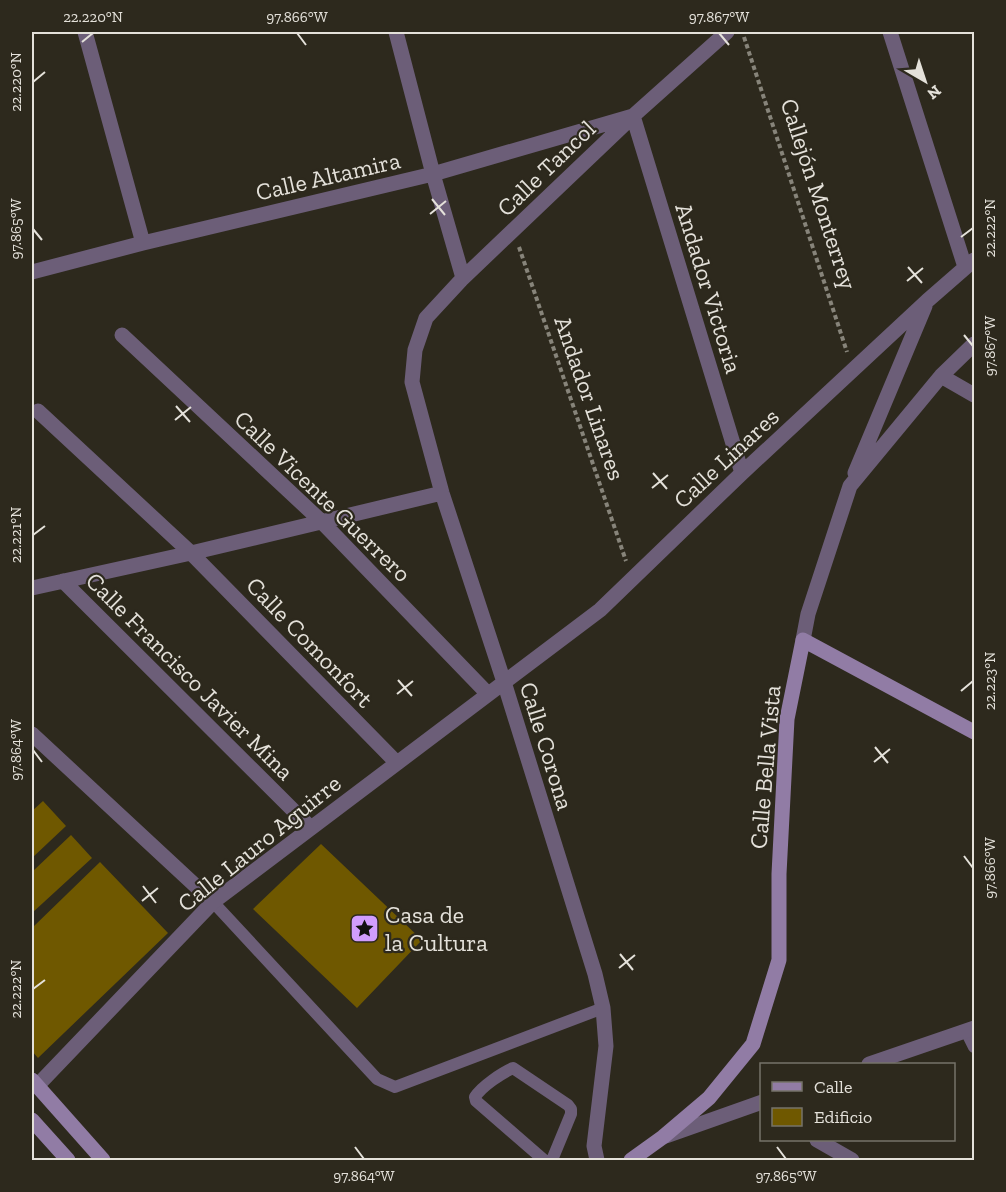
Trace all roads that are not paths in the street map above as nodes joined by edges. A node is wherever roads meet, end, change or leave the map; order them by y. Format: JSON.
{"nodes":[{"id":1,"x":85,"y":32,"type":"edge"},
{"id":2,"x":396,"y":32,"type":"edge"},
{"id":3,"x":890,"y":32,"type":"edge"},
{"id":4,"x":721,"y":34,"type":"edge"},
{"id":5,"x":633,"y":116,"type":"junction"},
{"id":6,"x":433,"y":174,"type":"junction"},
{"id":7,"x":143,"y":243,"type":"junction"},
{"id":8,"x":970,"y":263,"type":"edge"},
{"id":9,"x":32,"y":272,"type":"edge"},
{"id":10,"x":463,"y":278,"type":"junction"},
{"id":11,"x":927,"y":301,"type":"junction"},
{"id":12,"x":122,"y":335,"type":"dead end"},
{"id":13,"x":975,"y":344,"type":"edge"},
{"id":14,"x":415,"y":350,"type":"joint"},
{"id":15,"x":941,"y":376,"type":"junction"},
{"id":16,"x":975,"y":394,"type":"edge"},
{"id":17,"x":38,"y":411,"type":"dead end"},
{"id":18,"x":742,"y":473,"type":"junction"},
{"id":19,"x":850,"y":486,"type":"junction"},
{"id":20,"x":442,"y":493,"type":"junction"},
{"id":21,"x":321,"y":521,"type":"junction"},
{"id":22,"x":191,"y":553,"type":"junction"},
{"id":23,"x":63,"y":581,"type":"junction"},
{"id":24,"x":32,"y":588,"type":"edge"},
{"id":25,"x":803,"y":640,"type":"junction"},
{"id":26,"x":504,"y":682,"type":"junction"},
{"id":27,"x":488,"y":694,"type":"junction"},
{"id":28,"x":975,"y":732,"type":"edge"},
{"id":29,"x":32,"y":734,"type":"edge"},
{"id":30,"x":397,"y":763,"type":"junction"},
{"id":31,"x":311,"y":828,"type":"junction"},
{"id":32,"x":213,"y":903,"type":"junction"},
{"id":33,"x":603,"y":1008,"type":"junction"},
{"id":34,"x":970,"y":1029,"type":"edge"},
{"id":35,"x":975,"y":1047,"type":"edge"},
{"id":36,"x":875,"y":1063,"type":"edge"},
{"id":37,"x":34,"y":1083,"type":"edge"},
{"id":38,"x":760,"y":1104,"type":"edge"},
{"id":39,"x":32,"y":1120,"type":"edge"},
{"id":40,"x":663,"y":1137,"type":"junction"},
{"id":41,"x":819,"y":1141,"type":"edge"},
{"id":42,"x":68,"y":1161,"type":"edge"},
{"id":43,"x":103,"y":1161,"type":"edge"},
{"id":44,"x":544,"y":1161,"type":"edge"},
{"id":45,"x":552,"y":1161,"type":"edge"},
{"id":46,"x":597,"y":1161,"type":"edge"},
{"id":47,"x":631,"y":1161,"type":"edge"},
{"id":48,"x":852,"y":1161,"type":"edge"}],
"edges":[{"from":1,"to":7,"type":"street"},
{"from":2,"to":6,"type":"street"},
{"from":3,"to":8,"type":"street"},
{"from":4,"to":5,"type":"street","name":"Calle Tancol"},
{"from":5,"to":6,"type":"street","name":"Calle Altamira"},
{"from":5,"to":10,"type":"street","name":"Calle Tancol"},
{"from":5,"to":18,"type":"street","name":"Andador Victoria"},
{"from":6,"to":7,"type":"street","name":"Calle Altamira"},
{"from":6,"to":10,"type":"street"},
{"from":7,"to":9,"type":"street","name":"Calle Altamira"},
{"from":8,"to":11,"type":"street","name":"Calle Linares"},
{"from":10,"to":14,"type":"street","name":"Calle Tancol"},
{"from":11,"to":18,"type":"street","name":"Calle Linares"},
{"from":11,"to":19,"type":"street"},
{"from":12,"to":21,"type":"street","name":"Calle Vicente Guerrero"},
{"from":13,"to":15,"type":"street","name":"Calle Bella Vista"},
{"from":14,"to":20,"type":"street","name":"Calle Corona"},
{"from":15,"to":16,"type":"street"},
{"from":15,"to":19,"type":"street","name":"Calle Bella Vista"},
{"from":17,"to":22,"type":"street","name":"Calle Comonfort"},
{"from":18,"to":26,"type":"street","name":"Calle Linares"},
{"from":19,"to":25,"type":"street","name":"Calle Bella Vista"},
{"from":20,"to":21,"type":"street"},
{"from":20,"to":26,"type":"street","name":"Calle Corona"},
{"from":21,"to":22,"type":"street"},
{"from":21,"to":27,"type":"street","name":"Calle Vicente Guerrero"},
{"from":22,"to":23,"type":"street"},
{"from":22,"to":30,"type":"street","name":"Calle Comonfort"},
{"from":23,"to":24,"type":"street"},
{"from":23,"to":31,"type":"street","name":"Calle Francisco Javier Mina"},
{"from":25,"to":28,"type":"street"},
{"from":25,"to":40,"type":"street","name":"Calle Bella Vista"},
{"from":26,"to":27,"type":"street","name":"Calle Lauro Aguirre"},
{"from":26,"to":33,"type":"street","name":"Calle Corona"},
{"from":27,"to":30,"type":"street","name":"Calle Lauro Aguirre"},
{"from":29,"to":32,"type":"street"},
{"from":30,"to":31,"type":"street","name":"Calle Lauro Aguirre"},
{"from":31,"to":32,"type":"street","name":"Calle Lauro Aguirre"},
{"from":32,"to":33,"type":"lane"},
{"from":32,"to":37,"type":"street","name":"Calle Lauro Aguirre"},
{"from":33,"to":46,"type":"street","name":"Calle Corona"},
{"from":34,"to":35,"type":"lane"},
{"from":34,"to":36,"type":"street"},
{"from":37,"to":43,"type":"street"},
{"from":38,"to":40,"type":"street"},
{"from":39,"to":42,"type":"street"},
{"from":40,"to":47,"type":"street","name":"Calle Bella Vista"},
{"from":41,"to":48,"type":"street"},
{"from":44,"to":45,"type":"lane"}]}
